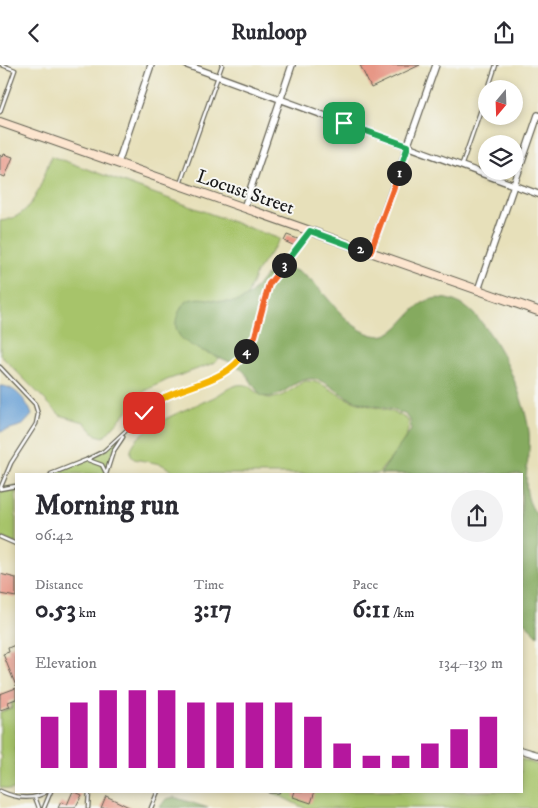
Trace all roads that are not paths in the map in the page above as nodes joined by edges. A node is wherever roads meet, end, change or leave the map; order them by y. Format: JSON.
{"nodes":[{"id":1,"x":2,"y":65,"type":"edge"},
{"id":2,"x":151,"y":65,"type":"edge"},
{"id":3,"x":187,"y":65,"type":"edge"},
{"id":4,"x":222,"y":65,"type":"edge"},
{"id":5,"x":292,"y":65,"type":"edge"},
{"id":6,"x":436,"y":65,"type":"edge"},
{"id":7,"x":496,"y":65,"type":"edge"},
{"id":8,"x":218,"y":77,"type":"junction"},
{"id":9,"x":491,"y":80,"type":"edge"},
{"id":10,"x":281,"y":100,"type":"junction"},
{"id":11,"x":0,"y":112,"type":"edge"},
{"id":12,"x":538,"y":115,"type":"edge"},
{"id":13,"x":478,"y":119,"type":"edge"},
{"id":14,"x":0,"y":122,"type":"edge"},
{"id":15,"x":408,"y":146,"type":"junction"},
{"id":16,"x":118,"y":163,"type":"junction"},
{"id":17,"x":462,"y":166,"type":"junction"},
{"id":18,"x":180,"y":185,"type":"junction"},
{"id":19,"x":514,"y":185,"type":"junction"},
{"id":20,"x":538,"y":194,"type":"edge"},
{"id":21,"x":244,"y":208,"type":"junction"},
{"id":22,"x":310,"y":231,"type":"junction"},
{"id":23,"x":370,"y":253,"type":"junction"},
{"id":24,"x":478,"y":290,"type":"junction"},
{"id":25,"x":538,"y":311,"type":"edge"},
{"id":26,"x":0,"y":367,"type":"edge"},
{"id":27,"x":128,"y":430,"type":"junction"},
{"id":28,"x":86,"y":460,"type":"junction"},
{"id":29,"x":54,"y":473,"type":"edge"},
{"id":30,"x":106,"y":473,"type":"edge"},
{"id":31,"x":106,"y":473,"type":"edge"},
{"id":32,"x":15,"y":486,"type":"edge"},
{"id":33,"x":0,"y":489,"type":"edge"},
{"id":34,"x":0,"y":537,"type":"edge"},
{"id":35,"x":15,"y":544,"type":"edge"},
{"id":36,"x":523,"y":751,"type":"edge"},
{"id":37,"x":538,"y":755,"type":"edge"},
{"id":38,"x":0,"y":791,"type":"edge"},
{"id":39,"x":44,"y":793,"type":"edge"},
{"id":40,"x":48,"y":793,"type":"edge"},
{"id":41,"x":90,"y":793,"type":"edge"},
{"id":42,"x":157,"y":793,"type":"edge"},
{"id":43,"x":35,"y":797,"type":"junction"},
{"id":44,"x":39,"y":808,"type":"edge"},
{"id":45,"x":44,"y":808,"type":"edge"},
{"id":46,"x":88,"y":808,"type":"edge"},
{"id":47,"x":151,"y":808,"type":"edge"}],
"edges":[{"from":1,"to":11,"type":"lane"},
{"from":2,"to":16,"type":"street"},
{"from":3,"to":8,"type":"street"},
{"from":4,"to":8,"type":"lane"},
{"from":5,"to":10,"type":"street"},
{"from":6,"to":15,"type":"street"},
{"from":7,"to":9,"type":"lane"},
{"from":8,"to":10,"type":"street"},
{"from":8,"to":18,"type":"lane"},
{"from":10,"to":15,"type":"street"},
{"from":10,"to":21,"type":"street"},
{"from":12,"to":19,"type":"street"},
{"from":13,"to":17,"type":"lane"},
{"from":14,"to":16,"type":"street","name":"Locust Street"},
{"from":15,"to":17,"type":"street"},
{"from":15,"to":23,"type":"street"},
{"from":16,"to":18,"type":"street","name":"Locust Street"},
{"from":17,"to":19,"type":"street"},
{"from":18,"to":21,"type":"street","name":"Locust Street"},
{"from":19,"to":20,"type":"street"},
{"from":19,"to":24,"type":"street"},
{"from":21,"to":22,"type":"street","name":"Locust Street"},
{"from":22,"to":23,"type":"street","name":"Locust Street"},
{"from":22,"to":27,"type":"lane"},
{"from":23,"to":24,"type":"street","name":"Locust Street"},
{"from":24,"to":25,"type":"street","name":"Locust Street"},
{"from":26,"to":33,"type":"lane"},
{"from":27,"to":28,"type":"lane"},
{"from":27,"to":30,"type":"lane"},
{"from":28,"to":29,"type":"lane"},
{"from":28,"to":31,"type":"lane"},
{"from":32,"to":33,"type":"lane"},
{"from":34,"to":35,"type":"lane"},
{"from":36,"to":37,"type":"street"},
{"from":38,"to":43,"type":"lane"},
{"from":39,"to":43,"type":"lane"},
{"from":40,"to":45,"type":"lane"},
{"from":41,"to":46,"type":"lane"},
{"from":42,"to":47,"type":"lane"},
{"from":43,"to":44,"type":"lane"}]}
